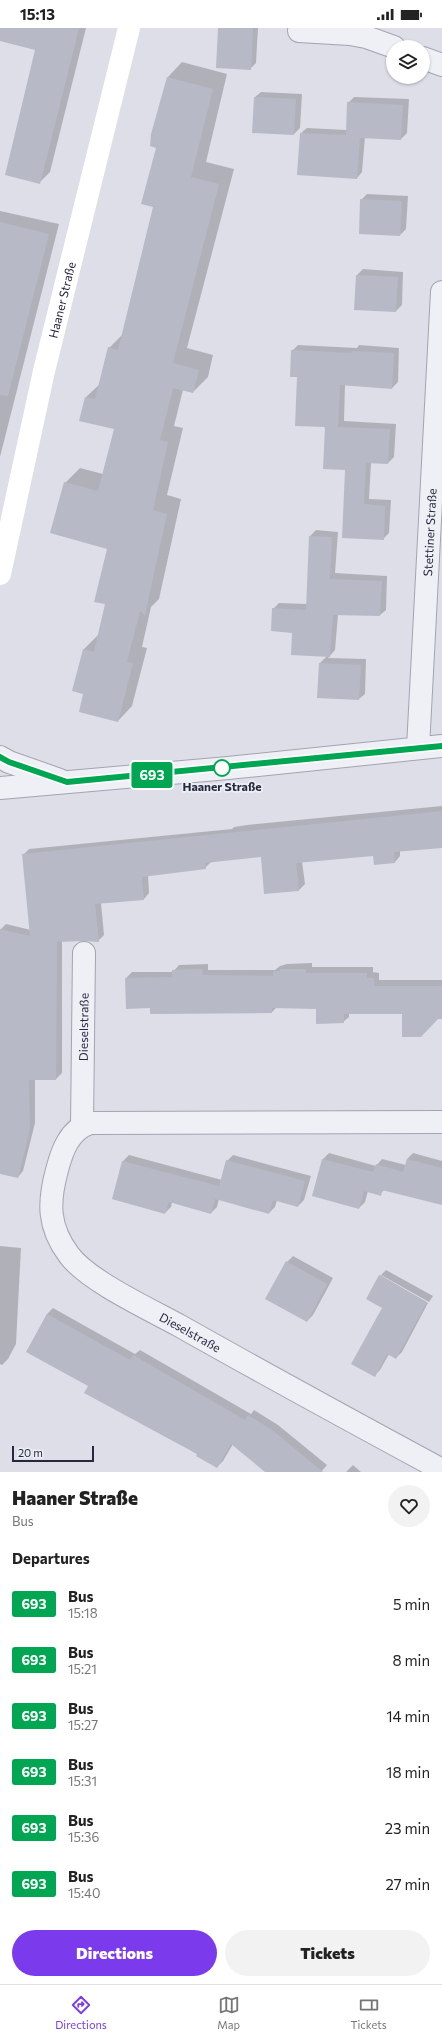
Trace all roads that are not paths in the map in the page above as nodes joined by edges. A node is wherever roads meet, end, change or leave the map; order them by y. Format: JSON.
{"nodes":[{"id":1,"x":129,"y":28,"type":"edge"},
{"id":2,"x":299,"y":31,"type":"dead end"},
{"id":3,"x":386,"y":44,"type":"edge"},
{"id":4,"x":430,"y":61,"type":"edge"},
{"id":5,"x":442,"y":65,"type":"edge"},
{"id":6,"x":442,"y":292,"type":"edge"},
{"id":7,"x":0,"y":574,"type":"edge"},
{"id":8,"x":442,"y":746,"type":"edge"},
{"id":9,"x":418,"y":748,"type":"junction"},
{"id":10,"x":0,"y":757,"type":"edge"},
{"id":11,"x":67,"y":782,"type":"junction"},
{"id":12,"x":0,"y":788,"type":"edge"},
{"id":13,"x":84,"y":953,"type":"dead end"},
{"id":14,"x":442,"y":1122,"type":"edge"},
{"id":15,"x":82,"y":1125,"type":"junction"},
{"id":16,"x":442,"y":1470,"type":"edge"}],
"edges":[{"from":1,"to":7,"type":"main road","name":"Haaner Straße"},
{"from":2,"to":3,"type":"street"},
{"from":4,"to":5,"type":"street"},
{"from":6,"to":9,"type":"street","name":"Stettiner Straße"},
{"from":8,"to":9,"type":"street"},
{"from":9,"to":11,"type":"street"},
{"from":10,"to":11,"type":"street"},
{"from":11,"to":12,"type":"street"},
{"from":13,"to":15,"type":"street","name":"Dieselstraße"},
{"from":14,"to":15,"type":"street"},
{"from":15,"to":16,"type":"street","name":"Dieselstraße"}]}
